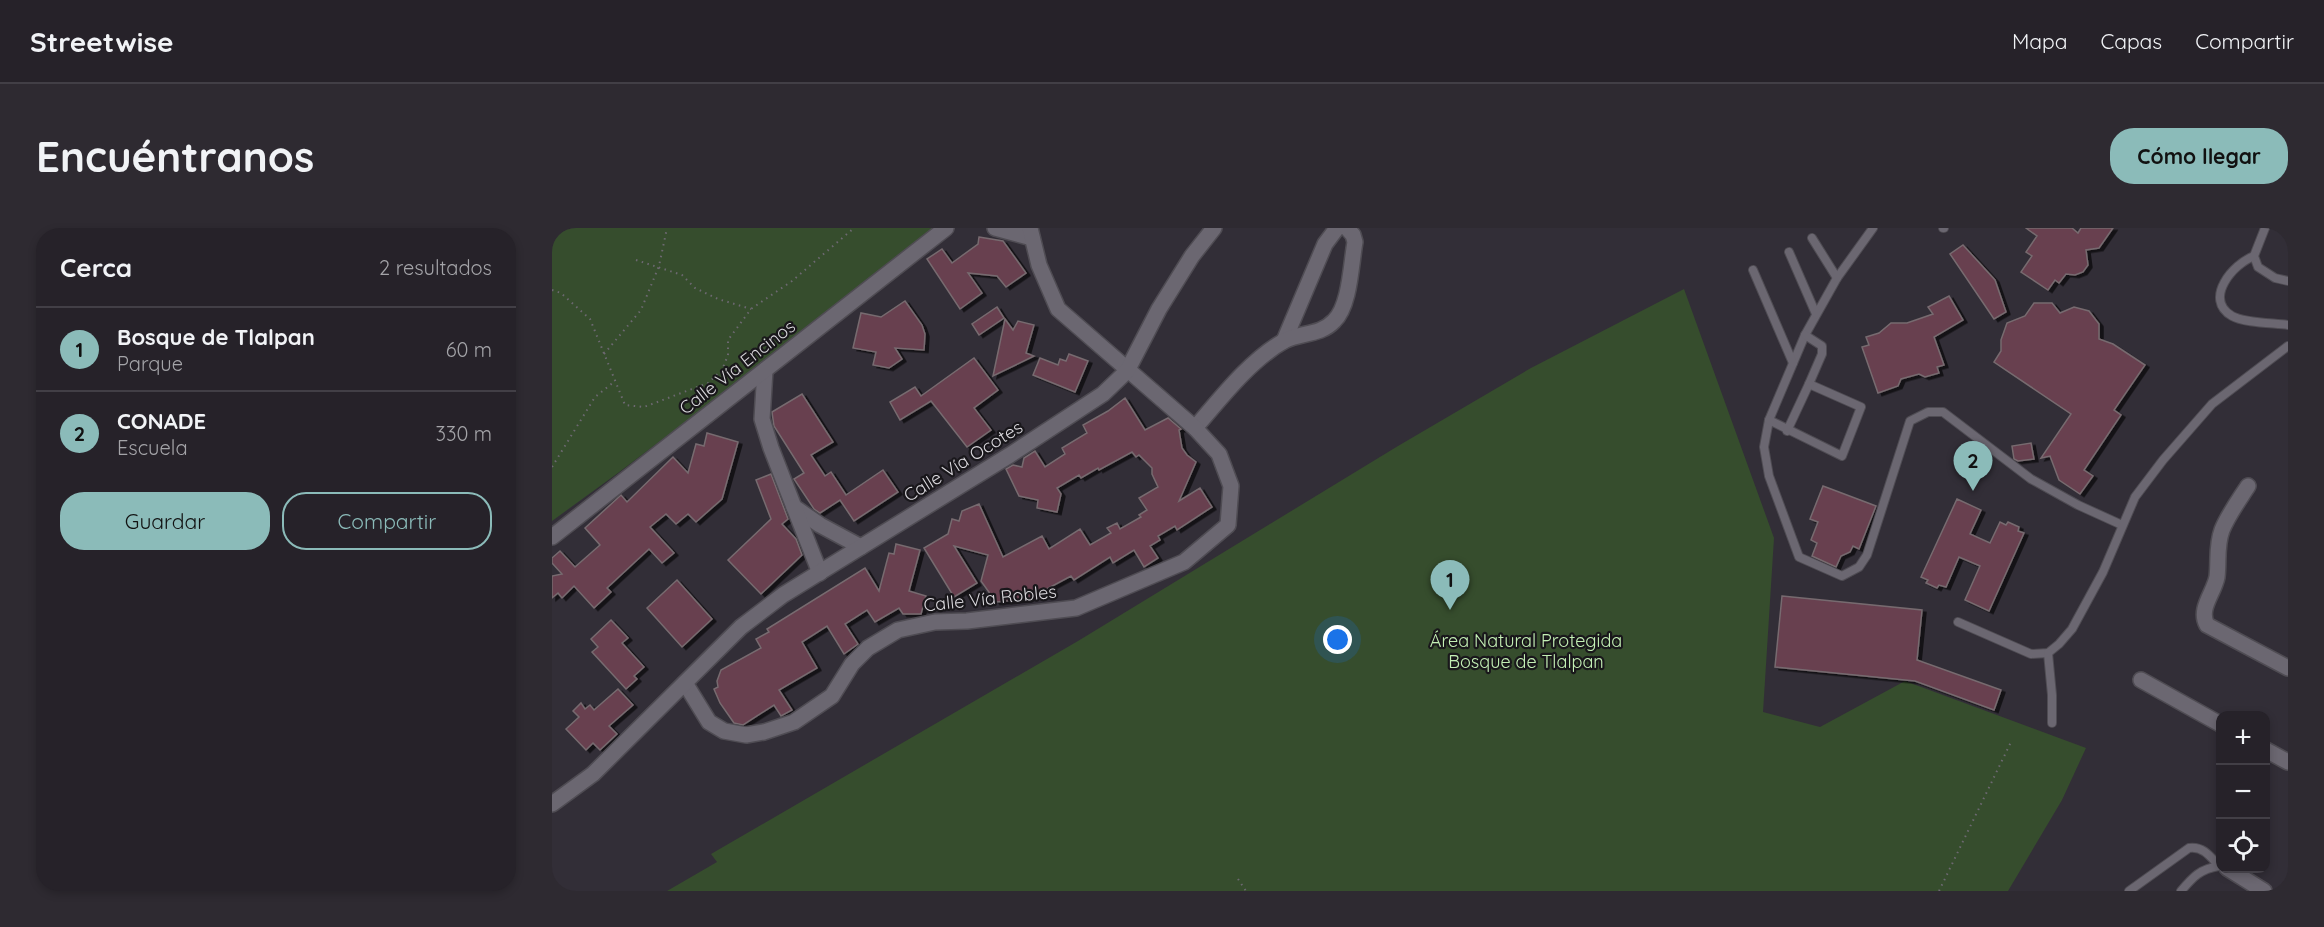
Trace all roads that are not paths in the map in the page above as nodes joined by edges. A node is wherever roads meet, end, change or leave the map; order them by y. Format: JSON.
{"nodes":[{"id":1,"x":946,"y":228,"type":"edge"},
{"id":2,"x":995,"y":228,"type":"edge"},
{"id":3,"x":1214,"y":228,"type":"edge"},
{"id":4,"x":1337,"y":228,"type":"edge"},
{"id":5,"x":1347,"y":228,"type":"edge"},
{"id":6,"x":1873,"y":228,"type":"edge"},
{"id":7,"x":2265,"y":228,"type":"edge"},
{"id":8,"x":1031,"y":233,"type":"edge"},
{"id":9,"x":1812,"y":238,"type":"dead end"},
{"id":10,"x":1789,"y":252,"type":"dead end"},
{"id":11,"x":2254,"y":256,"type":"junction"},
{"id":12,"x":1753,"y":270,"type":"dead end"},
{"id":13,"x":1837,"y":278,"type":"junction"},
{"id":14,"x":2288,"y":281,"type":"edge"},
{"id":15,"x":1816,"y":314,"type":"junction"},
{"id":16,"x":2288,"y":325,"type":"edge"},
{"id":17,"x":1805,"y":335,"type":"junction"},
{"id":18,"x":1284,"y":341,"type":"junction"},
{"id":19,"x":2288,"y":346,"type":"edge"},
{"id":20,"x":1793,"y":363,"type":"junction"},
{"id":21,"x":765,"y":370,"type":"junction"},
{"id":22,"x":1127,"y":371,"type":"junction"},
{"id":23,"x":1809,"y":384,"type":"junction"},
{"id":24,"x":1769,"y":420,"type":"junction"},
{"id":25,"x":1195,"y":428,"type":"junction"},
{"id":26,"x":1787,"y":431,"type":"junction"},
{"id":27,"x":2248,"y":486,"type":"dead end"},
{"id":28,"x":794,"y":507,"type":"junction"},
{"id":29,"x":2122,"y":525,"type":"junction"},
{"id":30,"x":552,"y":537,"type":"edge"},
{"id":31,"x":861,"y":548,"type":"junction"},
{"id":32,"x":820,"y":573,"type":"junction"},
{"id":33,"x":1958,"y":622,"type":"dead end"},
{"id":34,"x":2048,"y":653,"type":"junction"},
{"id":35,"x":2288,"y":668,"type":"edge"},
{"id":36,"x":2141,"y":680,"type":"dead end"},
{"id":37,"x":685,"y":684,"type":"junction"},
{"id":38,"x":2216,"y":722,"type":"edge"},
{"id":39,"x":2052,"y":723,"type":"dead end"},
{"id":40,"x":2270,"y":753,"type":"edge"},
{"id":41,"x":2288,"y":762,"type":"edge"},
{"id":42,"x":552,"y":804,"type":"edge"},
{"id":43,"x":2216,"y":861,"type":"edge"},
{"id":44,"x":2216,"y":867,"type":"edge"},
{"id":45,"x":2233,"y":873,"type":"edge"},
{"id":46,"x":2129,"y":891,"type":"edge"},
{"id":47,"x":2181,"y":891,"type":"edge"},
{"id":48,"x":2265,"y":891,"type":"edge"}],
"edges":[{"from":1,"to":21,"type":"street","name":"Calle Vía Encinos"},
{"from":2,"to":8,"type":"street","name":"Calle Vía Robles"},
{"from":3,"to":22,"type":"street","name":"Calle Vía Ocotes"},
{"from":4,"to":18,"type":"street"},
{"from":5,"to":18,"type":"street"},
{"from":6,"to":13,"type":"lane"},
{"from":7,"to":11,"type":"lane"},
{"from":8,"to":22,"type":"street","name":"Calle Vía Robles"},
{"from":9,"to":13,"type":"lane"},
{"from":10,"to":15,"type":"lane"},
{"from":11,"to":14,"type":"lane"},
{"from":11,"to":16,"type":"lane"},
{"from":12,"to":20,"type":"lane"},
{"from":13,"to":15,"type":"lane"},
{"from":15,"to":17,"type":"lane"},
{"from":17,"to":20,"type":"lane"},
{"from":17,"to":23,"type":"lane"},
{"from":18,"to":25,"type":"street"},
{"from":19,"to":29,"type":"lane"},
{"from":20,"to":24,"type":"lane"},
{"from":21,"to":28,"type":"street"},
{"from":21,"to":30,"type":"street","name":"Calle Vía Encinos"},
{"from":22,"to":25,"type":"street","name":"Calle Vía Robles"},
{"from":22,"to":31,"type":"street","name":"Calle Vía Ocotes"},
{"from":23,"to":26,"type":"lane"},
{"from":23,"to":26,"type":"lane"},
{"from":24,"to":26,"type":"lane"},
{"from":24,"to":29,"type":"lane"},
{"from":25,"to":37,"type":"street","name":"Calle Vía Robles"},
{"from":27,"to":35,"type":"street"},
{"from":28,"to":31,"type":"street"},
{"from":28,"to":32,"type":"street"},
{"from":29,"to":34,"type":"lane"},
{"from":31,"to":32,"type":"street","name":"Calle Vía Ocotes"},
{"from":32,"to":37,"type":"street","name":"Calle Vía Ocotes"},
{"from":33,"to":34,"type":"lane"},
{"from":34,"to":39,"type":"lane"},
{"from":36,"to":38,"type":"street"},
{"from":37,"to":42,"type":"street"},
{"from":40,"to":41,"type":"street"},
{"from":43,"to":46,"type":"lane"},
{"from":44,"to":47,"type":"lane"},
{"from":45,"to":48,"type":"street"}]}
